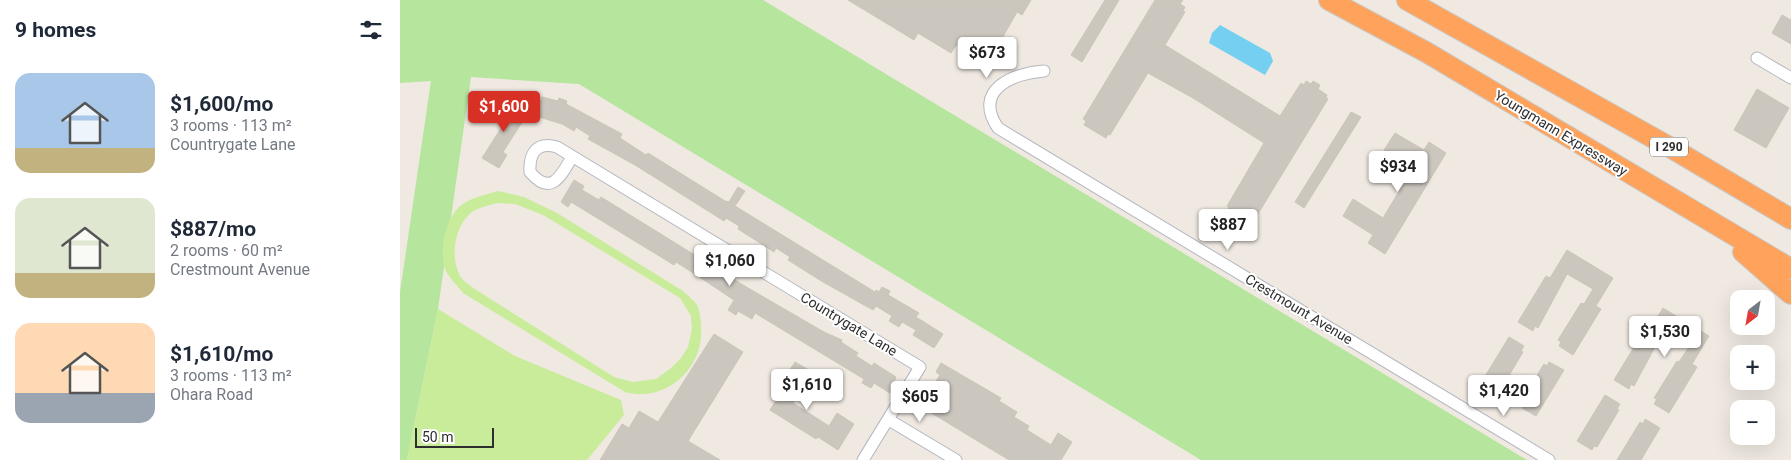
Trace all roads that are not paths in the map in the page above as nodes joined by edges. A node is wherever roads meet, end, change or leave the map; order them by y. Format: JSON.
{"nodes":[{"id":1,"x":1329,"y":0,"type":"edge"},
{"id":2,"x":1407,"y":0,"type":"edge"},
{"id":3,"x":1756,"y":58,"type":"dead end"},
{"id":4,"x":1044,"y":70,"type":"dead end"},
{"id":5,"x":1791,"y":78,"type":"edge"},
{"id":6,"x":572,"y":157,"type":"dead end"},
{"id":7,"x":1703,"y":218,"type":"junction"},
{"id":8,"x":1791,"y":219,"type":"edge"},
{"id":9,"x":1791,"y":269,"type":"edge"},
{"id":10,"x":1791,"y":294,"type":"edge"},
{"id":11,"x":889,"y":420,"type":"junction"},
{"id":12,"x":864,"y":460,"type":"edge"},
{"id":13,"x":956,"y":460,"type":"edge"},
{"id":14,"x":1549,"y":460,"type":"edge"}],
"edges":[{"from":1,"to":7,"type":"highway","name":"Youngmann Expressway"},
{"from":2,"to":8,"type":"highway","number":"I 290"},
{"from":3,"to":5,"type":"street"},
{"from":4,"to":14,"type":"street","name":"Crestmount Avenue"},
{"from":6,"to":11,"type":"street","name":"Countrygate Lane"},
{"from":7,"to":9,"type":"highway","name":"Youngmann Expressway"},
{"from":7,"to":10,"type":"highway"},
{"from":11,"to":12,"type":"street"},
{"from":11,"to":13,"type":"street"}]}
